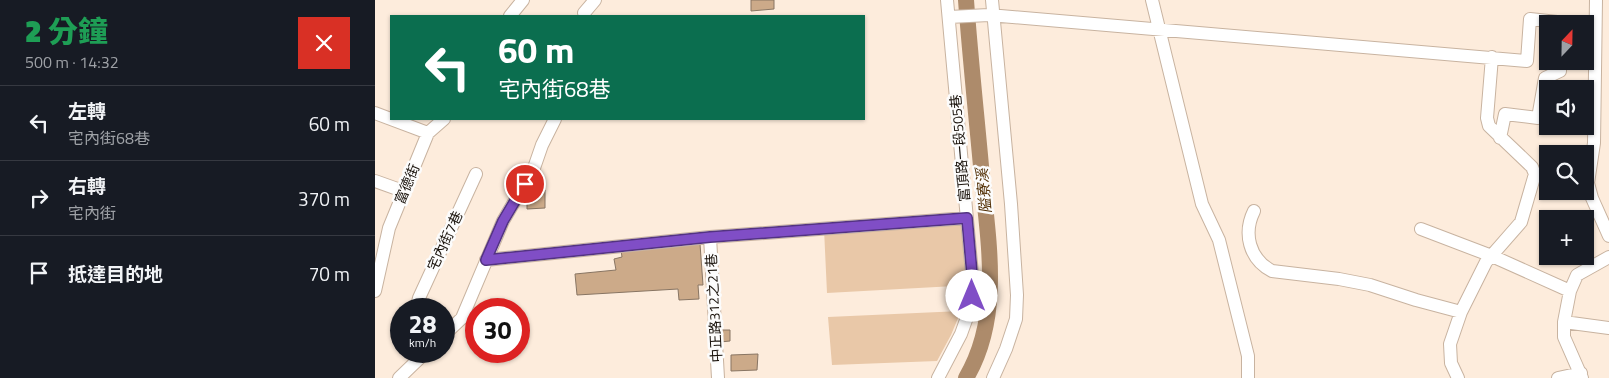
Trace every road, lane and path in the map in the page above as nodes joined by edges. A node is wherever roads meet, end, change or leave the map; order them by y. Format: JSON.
{"nodes":[{"id":1,"x":523,"y":0,"type":"edge"},
{"id":2,"x":595,"y":0,"type":"edge"},
{"id":3,"x":947,"y":0,"type":"edge"},
{"id":4,"x":992,"y":0,"type":"edge"},
{"id":5,"x":1152,"y":0,"type":"edge"},
{"id":6,"x":1596,"y":0,"type":"edge"},
{"id":7,"x":584,"y":10,"type":"edge"},
{"id":8,"x":511,"y":15,"type":"edge"},
{"id":9,"x":991,"y":15,"type":"junction"},
{"id":10,"x":1593,"y":15,"type":"edge"},
{"id":11,"x":952,"y":16,"type":"junction"},
{"id":12,"x":1539,"y":21,"type":"edge"},
{"id":13,"x":1159,"y":29,"type":"junction"},
{"id":14,"x":1492,"y":57,"type":"junction"},
{"id":15,"x":1560,"y":70,"type":"edge"},
{"id":16,"x":1592,"y":70,"type":"edge"},
{"id":17,"x":375,"y":113,"type":"edge"},
{"id":18,"x":390,"y":118,"type":"edge"},
{"id":19,"x":395,"y":120,"type":"edge"},
{"id":20,"x":443,"y":120,"type":"edge"},
{"id":21,"x":554,"y":120,"type":"edge"},
{"id":22,"x":428,"y":132,"type":"junction"},
{"id":23,"x":1500,"y":138,"type":"junction"},
{"id":24,"x":476,"y":174,"type":"dead end"},
{"id":25,"x":375,"y":181,"type":"edge"},
{"id":26,"x":403,"y":191,"type":"junction"},
{"id":27,"x":1254,"y":211,"type":"dead end"},
{"id":28,"x":967,"y":218,"type":"junction"},
{"id":29,"x":389,"y":228,"type":"junction"},
{"id":30,"x":375,"y":229,"type":"edge"},
{"id":31,"x":1421,"y":229,"type":"dead end"},
{"id":32,"x":1609,"y":236,"type":"edge"},
{"id":33,"x":710,"y":237,"type":"junction"},
{"id":34,"x":1492,"y":256,"type":"junction"},
{"id":35,"x":1609,"y":257,"type":"edge"},
{"id":36,"x":486,"y":260,"type":"junction"},
{"id":37,"x":375,"y":291,"type":"edge"},
{"id":38,"x":1570,"y":292,"type":"junction"},
{"id":39,"x":419,"y":298,"type":"edge"},
{"id":40,"x":1461,"y":312,"type":"junction"},
{"id":41,"x":1564,"y":322,"type":"junction"},
{"id":42,"x":455,"y":325,"type":"edge"},
{"id":43,"x":1609,"y":328,"type":"edge"},
{"id":44,"x":413,"y":363,"type":"edge"},
{"id":45,"x":1581,"y":375,"type":"edge"},
{"id":46,"x":399,"y":378,"type":"edge"},
{"id":47,"x":718,"y":378,"type":"edge"},
{"id":48,"x":938,"y":378,"type":"edge"},
{"id":49,"x":993,"y":378,"type":"edge"},
{"id":50,"x":1248,"y":378,"type":"edge"},
{"id":51,"x":1458,"y":378,"type":"edge"},
{"id":52,"x":1558,"y":378,"type":"edge"}],
"edges":[{"from":1,"to":8,"type":"street"},
{"from":2,"to":7,"type":"street"},
{"from":3,"to":11,"type":"street","name":"富頂路一段505巷"},
{"from":4,"to":9,"type":"street"},
{"from":5,"to":13,"type":"street"},
{"from":6,"to":10,"type":"street"},
{"from":9,"to":11,"type":"street"},
{"from":9,"to":13,"type":"street"},
{"from":9,"to":49,"type":"street"},
{"from":11,"to":28,"type":"street","name":"富頂路一段505巷"},
{"from":12,"to":14,"type":"street"},
{"from":13,"to":14,"type":"street"},
{"from":13,"to":50,"type":"street"},
{"from":14,"to":23,"type":"street"},
{"from":15,"to":23,"type":"street"},
{"from":16,"to":32,"type":"street"},
{"from":17,"to":18,"type":"street"},
{"from":19,"to":22,"type":"street"},
{"from":20,"to":22,"type":"street"},
{"from":21,"to":36,"type":"street"},
{"from":22,"to":26,"type":"street","name":"富德街"},
{"from":23,"to":34,"type":"street"},
{"from":24,"to":39,"type":"street","name":"宅內街7巷"},
{"from":25,"to":26,"type":"street"},
{"from":26,"to":29,"type":"street","name":"富德街"},
{"from":27,"to":40,"type":"street"},
{"from":28,"to":33,"type":"street"},
{"from":28,"to":48,"type":"street","name":"富頂路一段505巷"},
{"from":29,"to":30,"type":"street"},
{"from":29,"to":37,"type":"street","name":"富德街"},
{"from":31,"to":34,"type":"street"},
{"from":33,"to":36,"type":"street"},
{"from":33,"to":47,"type":"street","name":"中正路312之21巷"},
{"from":34,"to":38,"type":"street"},
{"from":34,"to":40,"type":"street"},
{"from":35,"to":38,"type":"street"},
{"from":36,"to":42,"type":"street"},
{"from":38,"to":41,"type":"street"},
{"from":40,"to":51,"type":"street"},
{"from":41,"to":43,"type":"street"},
{"from":41,"to":45,"type":"street"},
{"from":44,"to":46,"type":"street"},
{"from":45,"to":52,"type":"street"}]}
